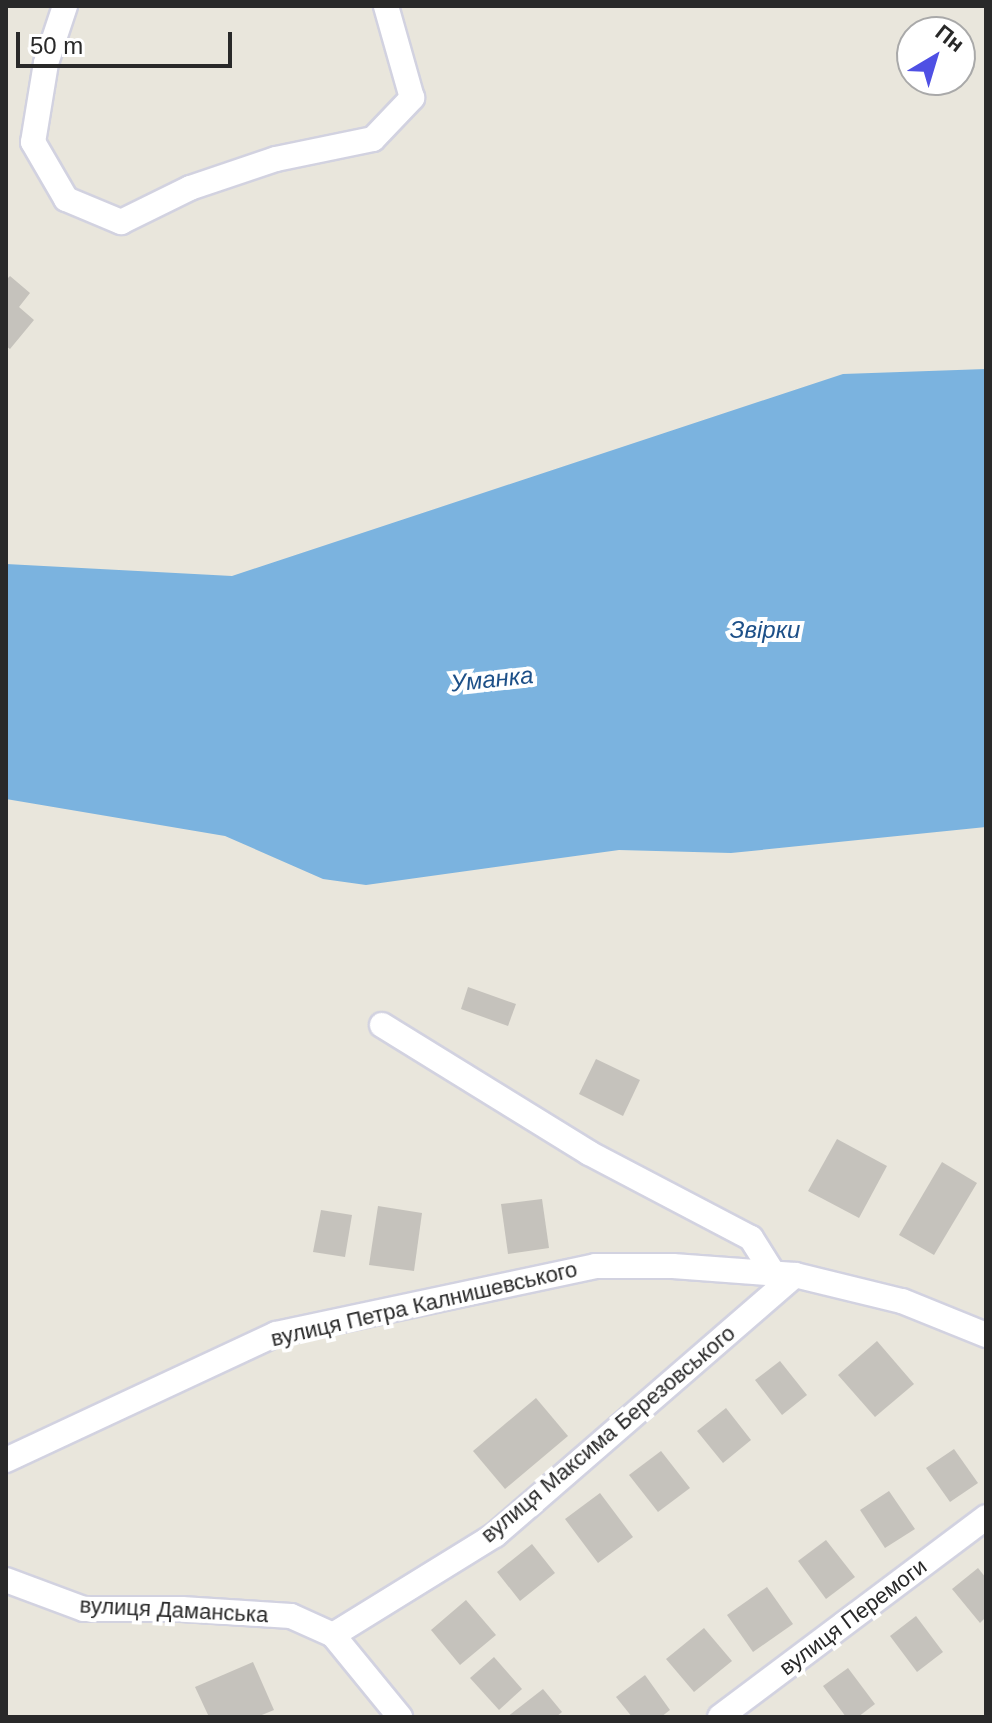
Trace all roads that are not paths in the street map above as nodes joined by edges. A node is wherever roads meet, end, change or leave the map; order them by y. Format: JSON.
{"nodes":[{"id":1,"x":65,"y":6,"type":"edge"},
{"id":2,"x":386,"y":6,"type":"edge"},
{"id":3,"x":382,"y":1025,"type":"dead end"},
{"id":4,"x":784,"y":1274,"type":"junction"},
{"id":5,"x":986,"y":1335,"type":"edge"},
{"id":6,"x":6,"y":1460,"type":"edge"},
{"id":7,"x":986,"y":1517,"type":"edge"},
{"id":8,"x":6,"y":1580,"type":"edge"},
{"id":9,"x":333,"y":1635,"type":"junction"},
{"id":10,"x":400,"y":1717,"type":"edge"},
{"id":11,"x":720,"y":1717,"type":"edge"}],
"edges":[{"from":1,"to":2,"type":"street"},
{"from":3,"to":4,"type":"street"},
{"from":4,"to":5,"type":"street","name":"вулиця Петра Калнишевського"},
{"from":4,"to":6,"type":"street","name":"вулиця Петра Калнишевського"},
{"from":4,"to":9,"type":"street","name":"вулиця Максима Березовського"},
{"from":7,"to":11,"type":"street","name":"вулиця Перемоги"},
{"from":8,"to":9,"type":"street","name":"вулиця Даманська"},
{"from":9,"to":10,"type":"street","name":"вулиця Даманська"}]}
